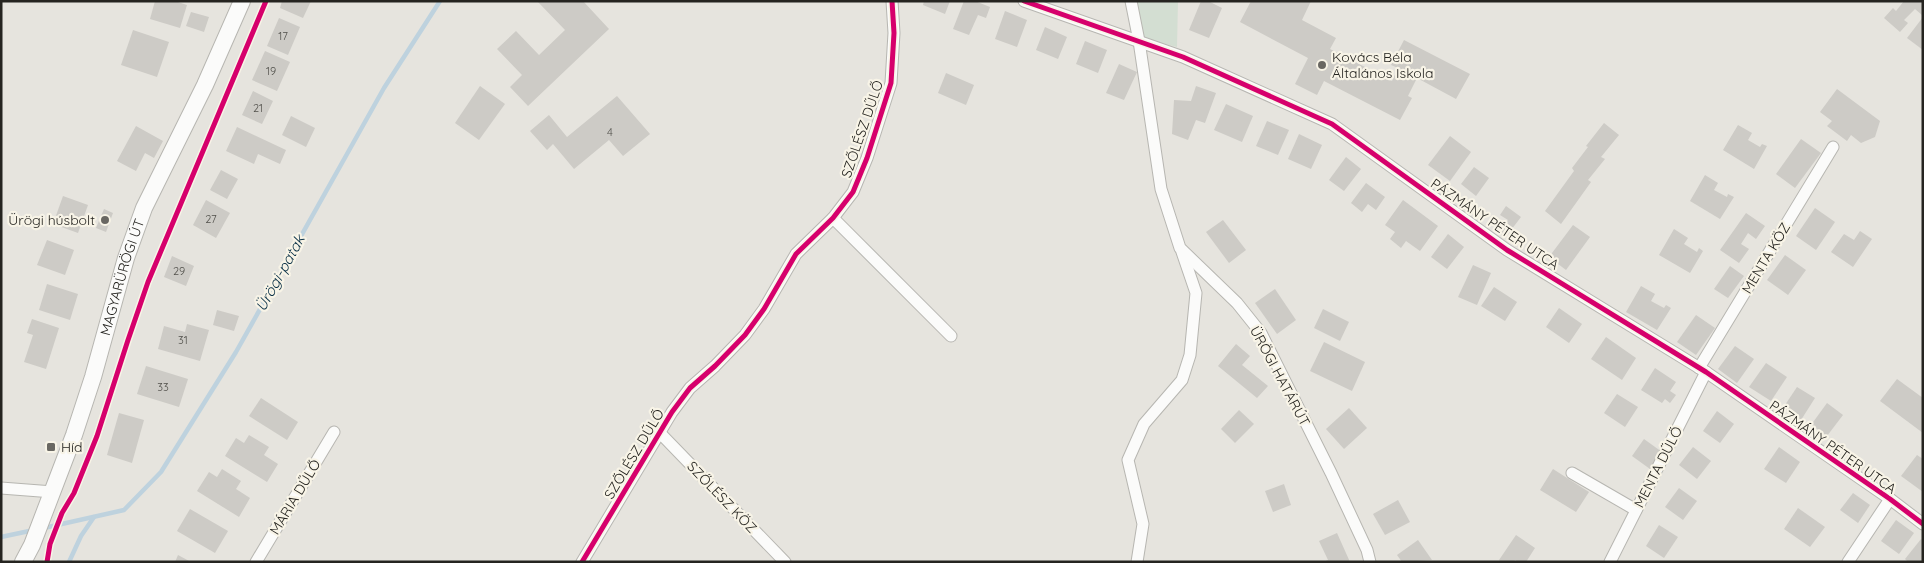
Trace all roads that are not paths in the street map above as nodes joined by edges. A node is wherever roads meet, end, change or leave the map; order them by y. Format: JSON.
{"nodes":[{"id":1,"x":242,"y":1,"type":"edge"},
{"id":2,"x":892,"y":1,"type":"edge"},
{"id":3,"x":1024,"y":1,"type":"edge"},
{"id":4,"x":1131,"y":1,"type":"edge"},
{"id":5,"x":1138,"y":41,"type":"junction"},
{"id":6,"x":1833,"y":147,"type":"dead end"},
{"id":7,"x":833,"y":218,"type":"junction"},
{"id":8,"x":1180,"y":248,"type":"junction"},
{"id":9,"x":950,"y":336,"type":"dead end"},
{"id":10,"x":1703,"y":370,"type":"junction"},
{"id":11,"x":334,"y":432,"type":"dead end"},
{"id":12,"x":660,"y":432,"type":"junction"},
{"id":13,"x":1572,"y":473,"type":"dead end"},
{"id":14,"x":1,"y":488,"type":"edge"},
{"id":15,"x":52,"y":492,"type":"junction"},
{"id":16,"x":1890,"y":499,"type":"junction"},
{"id":17,"x":1636,"y":510,"type":"junction"},
{"id":18,"x":1923,"y":524,"type":"edge"},
{"id":19,"x":24,"y":562,"type":"edge"},
{"id":20,"x":256,"y":562,"type":"edge"},
{"id":21,"x":582,"y":562,"type":"edge"},
{"id":22,"x":785,"y":562,"type":"edge"},
{"id":23,"x":1137,"y":562,"type":"edge"},
{"id":24,"x":1370,"y":562,"type":"edge"},
{"id":25,"x":1610,"y":562,"type":"edge"},
{"id":26,"x":1848,"y":562,"type":"edge"}],
"edges":[{"from":1,"to":15,"type":"main road","name":"MAGYARÜRÖGI ÚT"},
{"from":2,"to":7,"type":"street","name":"SZŐLÉSZ DŰLŐ"},
{"from":3,"to":5,"type":"street","name":"PÁZMÁNY PÉTER UTCA"},
{"from":4,"to":5,"type":"street","name":"ÜRÖGI HATÁRÚT"},
{"from":5,"to":8,"type":"street","name":"ÜRÖGI HATÁRÚT"},
{"from":5,"to":10,"type":"street","name":"PÁZMÁNY PÉTER UTCA"},
{"from":6,"to":10,"type":"street","name":"MENTA KÖZ"},
{"from":7,"to":9,"type":"street"},
{"from":7,"to":12,"type":"street","name":"SZŐLÉSZ DŰLŐ"},
{"from":8,"to":23,"type":"street"},
{"from":8,"to":24,"type":"street","name":"ÜRÖGI HATÁRÚT"},
{"from":10,"to":16,"type":"street","name":"PÁZMÁNY PÉTER UTCA"},
{"from":10,"to":17,"type":"street","name":"MENTA DŰLŐ"},
{"from":11,"to":20,"type":"street","name":"MÁRIA DŰLŐ"},
{"from":12,"to":21,"type":"street","name":"SZŐLÉSZ DŰLŐ"},
{"from":12,"to":22,"type":"street","name":"SZŐLÉSZ KÖZ"},
{"from":13,"to":17,"type":"street"},
{"from":14,"to":15,"type":"street"},
{"from":15,"to":19,"type":"main road","name":"MAGYARÜRÖGI ÚT"},
{"from":16,"to":18,"type":"street","name":"PÁZMÁNY PÉTER UTCA"},
{"from":16,"to":26,"type":"street"},
{"from":17,"to":25,"type":"street","name":"MENTA DŰLŐ"}]}
